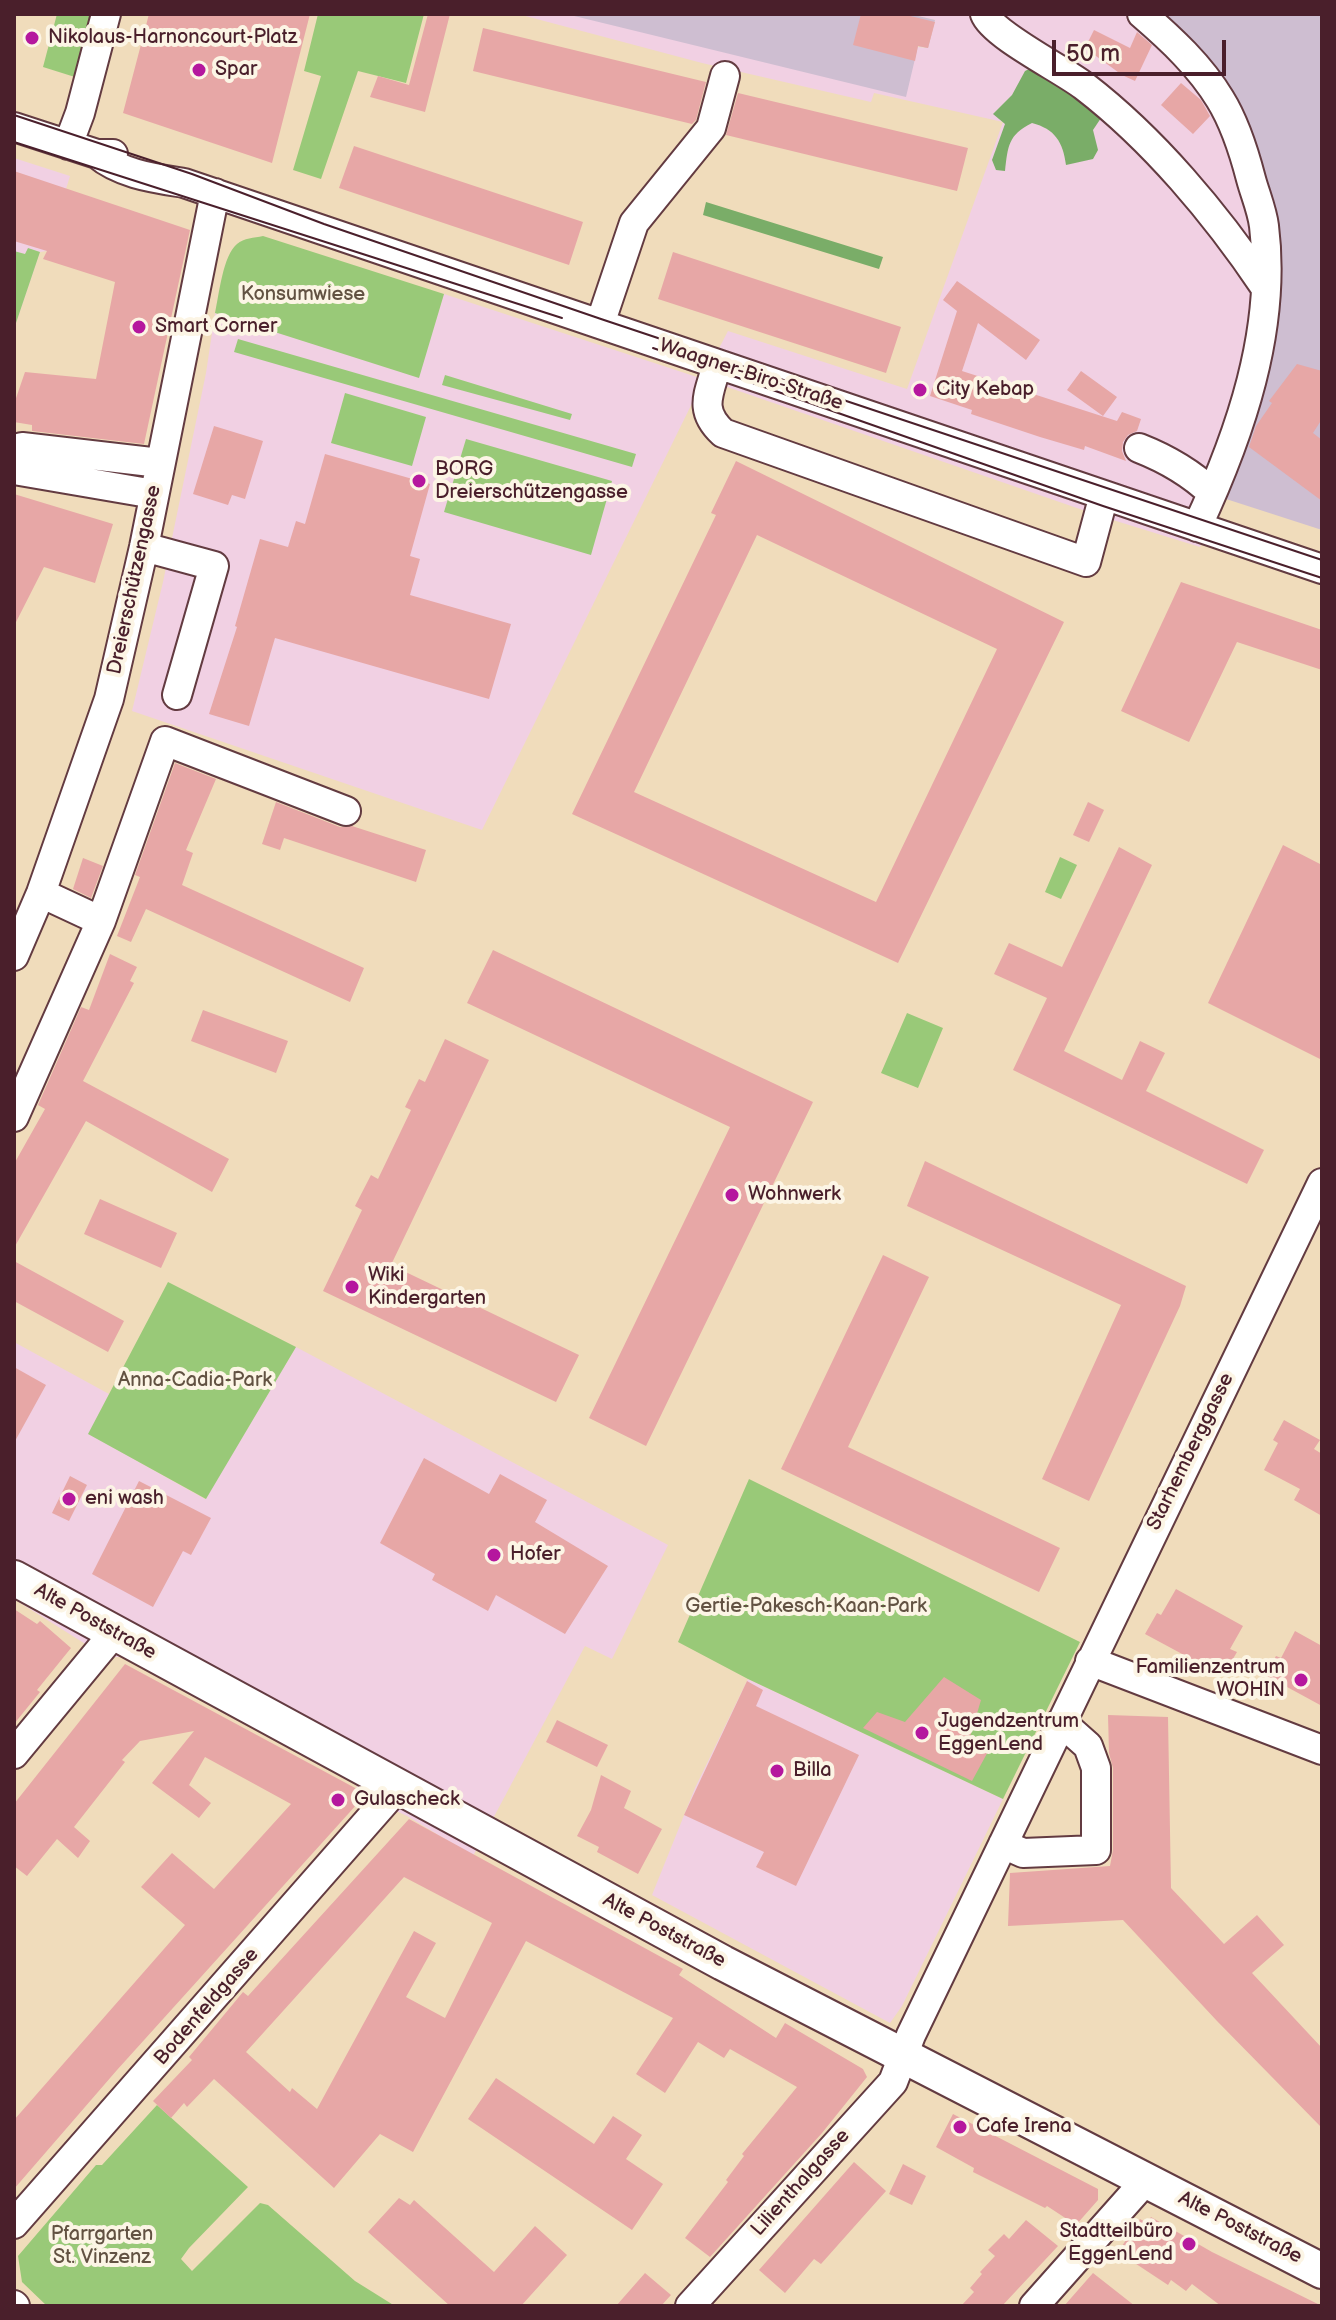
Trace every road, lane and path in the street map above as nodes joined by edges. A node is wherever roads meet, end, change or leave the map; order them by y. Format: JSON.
{"nodes":[{"id":1,"x":106,"y":14,"type":"edge"},
{"id":2,"x":985,"y":14,"type":"edge"},
{"id":3,"x":1142,"y":14,"type":"edge"},
{"id":4,"x":725,"y":76,"type":"dead end"},
{"id":5,"x":14,"y":127,"type":"edge"},
{"id":6,"x":68,"y":145,"type":"junction"},
{"id":7,"x":215,"y":193,"type":"junction"},
{"id":8,"x":1265,"y":288,"type":"junction"},
{"id":9,"x":600,"y":324,"type":"junction"},
{"id":10,"x":717,"y":364,"type":"junction"},
{"id":11,"x":1139,"y":448,"type":"dead end"},
{"id":12,"x":14,"y":449,"type":"edge"},
{"id":13,"x":160,"y":463,"type":"junction"},
{"id":14,"x":14,"y":470,"type":"edge"},
{"id":15,"x":1212,"y":493,"type":"junction"},
{"id":16,"x":154,"y":494,"type":"junction"},
{"id":17,"x":1104,"y":495,"type":"junction"},
{"id":18,"x":1197,"y":527,"type":"junction"},
{"id":19,"x":144,"y":547,"type":"junction"},
{"id":20,"x":1322,"y":569,"type":"edge"},
{"id":21,"x":177,"y":695,"type":"dead end"},
{"id":22,"x":346,"y":811,"type":"dead end"},
{"id":23,"x":41,"y":893,"type":"junction"},
{"id":24,"x":101,"y":921,"type":"junction"},
{"id":25,"x":14,"y":956,"type":"edge"},
{"id":26,"x":14,"y":1117,"type":"edge"},
{"id":27,"x":1322,"y":1183,"type":"edge"},
{"id":28,"x":14,"y":1578,"type":"edge"},
{"id":29,"x":114,"y":1633,"type":"junction"},
{"id":30,"x":1090,"y":1661,"type":"junction"},
{"id":31,"x":1061,"y":1722,"type":"junction"},
{"id":32,"x":1322,"y":1750,"type":"edge"},
{"id":33,"x":14,"y":1754,"type":"edge"},
{"id":34,"x":398,"y":1787,"type":"junction"},
{"id":35,"x":1003,"y":1844,"type":"junction"},
{"id":36,"x":905,"y":2056,"type":"junction"},
{"id":37,"x":1147,"y":2179,"type":"junction"},
{"id":38,"x":14,"y":2224,"type":"edge"},
{"id":39,"x":1322,"y":2271,"type":"edge"},
{"id":40,"x":690,"y":2306,"type":"edge"},
{"id":41,"x":1034,"y":2306,"type":"edge"}],
"edges":[{"from":1,"to":6,"type":"street"},
{"from":2,"to":8,"type":"street"},
{"from":3,"to":8,"type":"street"},
{"from":4,"to":9,"type":"street"},
{"from":5,"to":6,"type":"street","name":"Waagner-Biro-Straße"},
{"from":6,"to":7,"type":"street","name":"Waagner-Biro-Straße"},
{"from":7,"to":9,"type":"street","name":"Waagner-Biro-Straße"},
{"from":7,"to":13,"type":"street","name":"Dreierschützengasse"},
{"from":8,"to":15,"type":"street"},
{"from":9,"to":10,"type":"street","name":"Waagner-Biro-Straße"},
{"from":10,"to":17,"type":"street","name":"Waagner-Biro-Straße"},
{"from":10,"to":17,"type":"street"},
{"from":11,"to":15,"type":"street"},
{"from":12,"to":13,"type":"street"},
{"from":13,"to":16,"type":"street","name":"Dreierschützengasse"},
{"from":14,"to":16,"type":"street"},
{"from":15,"to":18,"type":"street"},
{"from":16,"to":19,"type":"street","name":"Dreierschützengasse"},
{"from":17,"to":18,"type":"street","name":"Waagner-Biro-Straße"},
{"from":18,"to":20,"type":"street","name":"Waagner-Biro-Straße"},
{"from":19,"to":21,"type":"street"},
{"from":19,"to":23,"type":"street","name":"Dreierschützengasse"},
{"from":22,"to":24,"type":"street"},
{"from":23,"to":24,"type":"street"},
{"from":23,"to":25,"type":"street","name":"Dreierschützengasse"},
{"from":24,"to":26,"type":"street"},
{"from":27,"to":30,"type":"street","name":"Starhemberggasse"},
{"from":28,"to":29,"type":"main road","name":"Alte Poststraße"},
{"from":29,"to":33,"type":"street"},
{"from":29,"to":34,"type":"main road","name":"Alte Poststraße"},
{"from":30,"to":31,"type":"street","name":"Starhemberggasse"},
{"from":30,"to":32,"type":"street"},
{"from":31,"to":35,"type":"street","name":"Starhemberggasse"},
{"from":31,"to":35,"type":"street"},
{"from":34,"to":36,"type":"main road","name":"Alte Poststraße"},
{"from":34,"to":38,"type":"street","name":"Bodenfeldgasse"},
{"from":35,"to":36,"type":"street","name":"Starhemberggasse"},
{"from":36,"to":37,"type":"main road","name":"Alte Poststraße"},
{"from":36,"to":40,"type":"street","name":"Lilienthalgasse"},
{"from":37,"to":39,"type":"main road","name":"Alte Poststraße"},
{"from":37,"to":41,"type":"street"}]}
